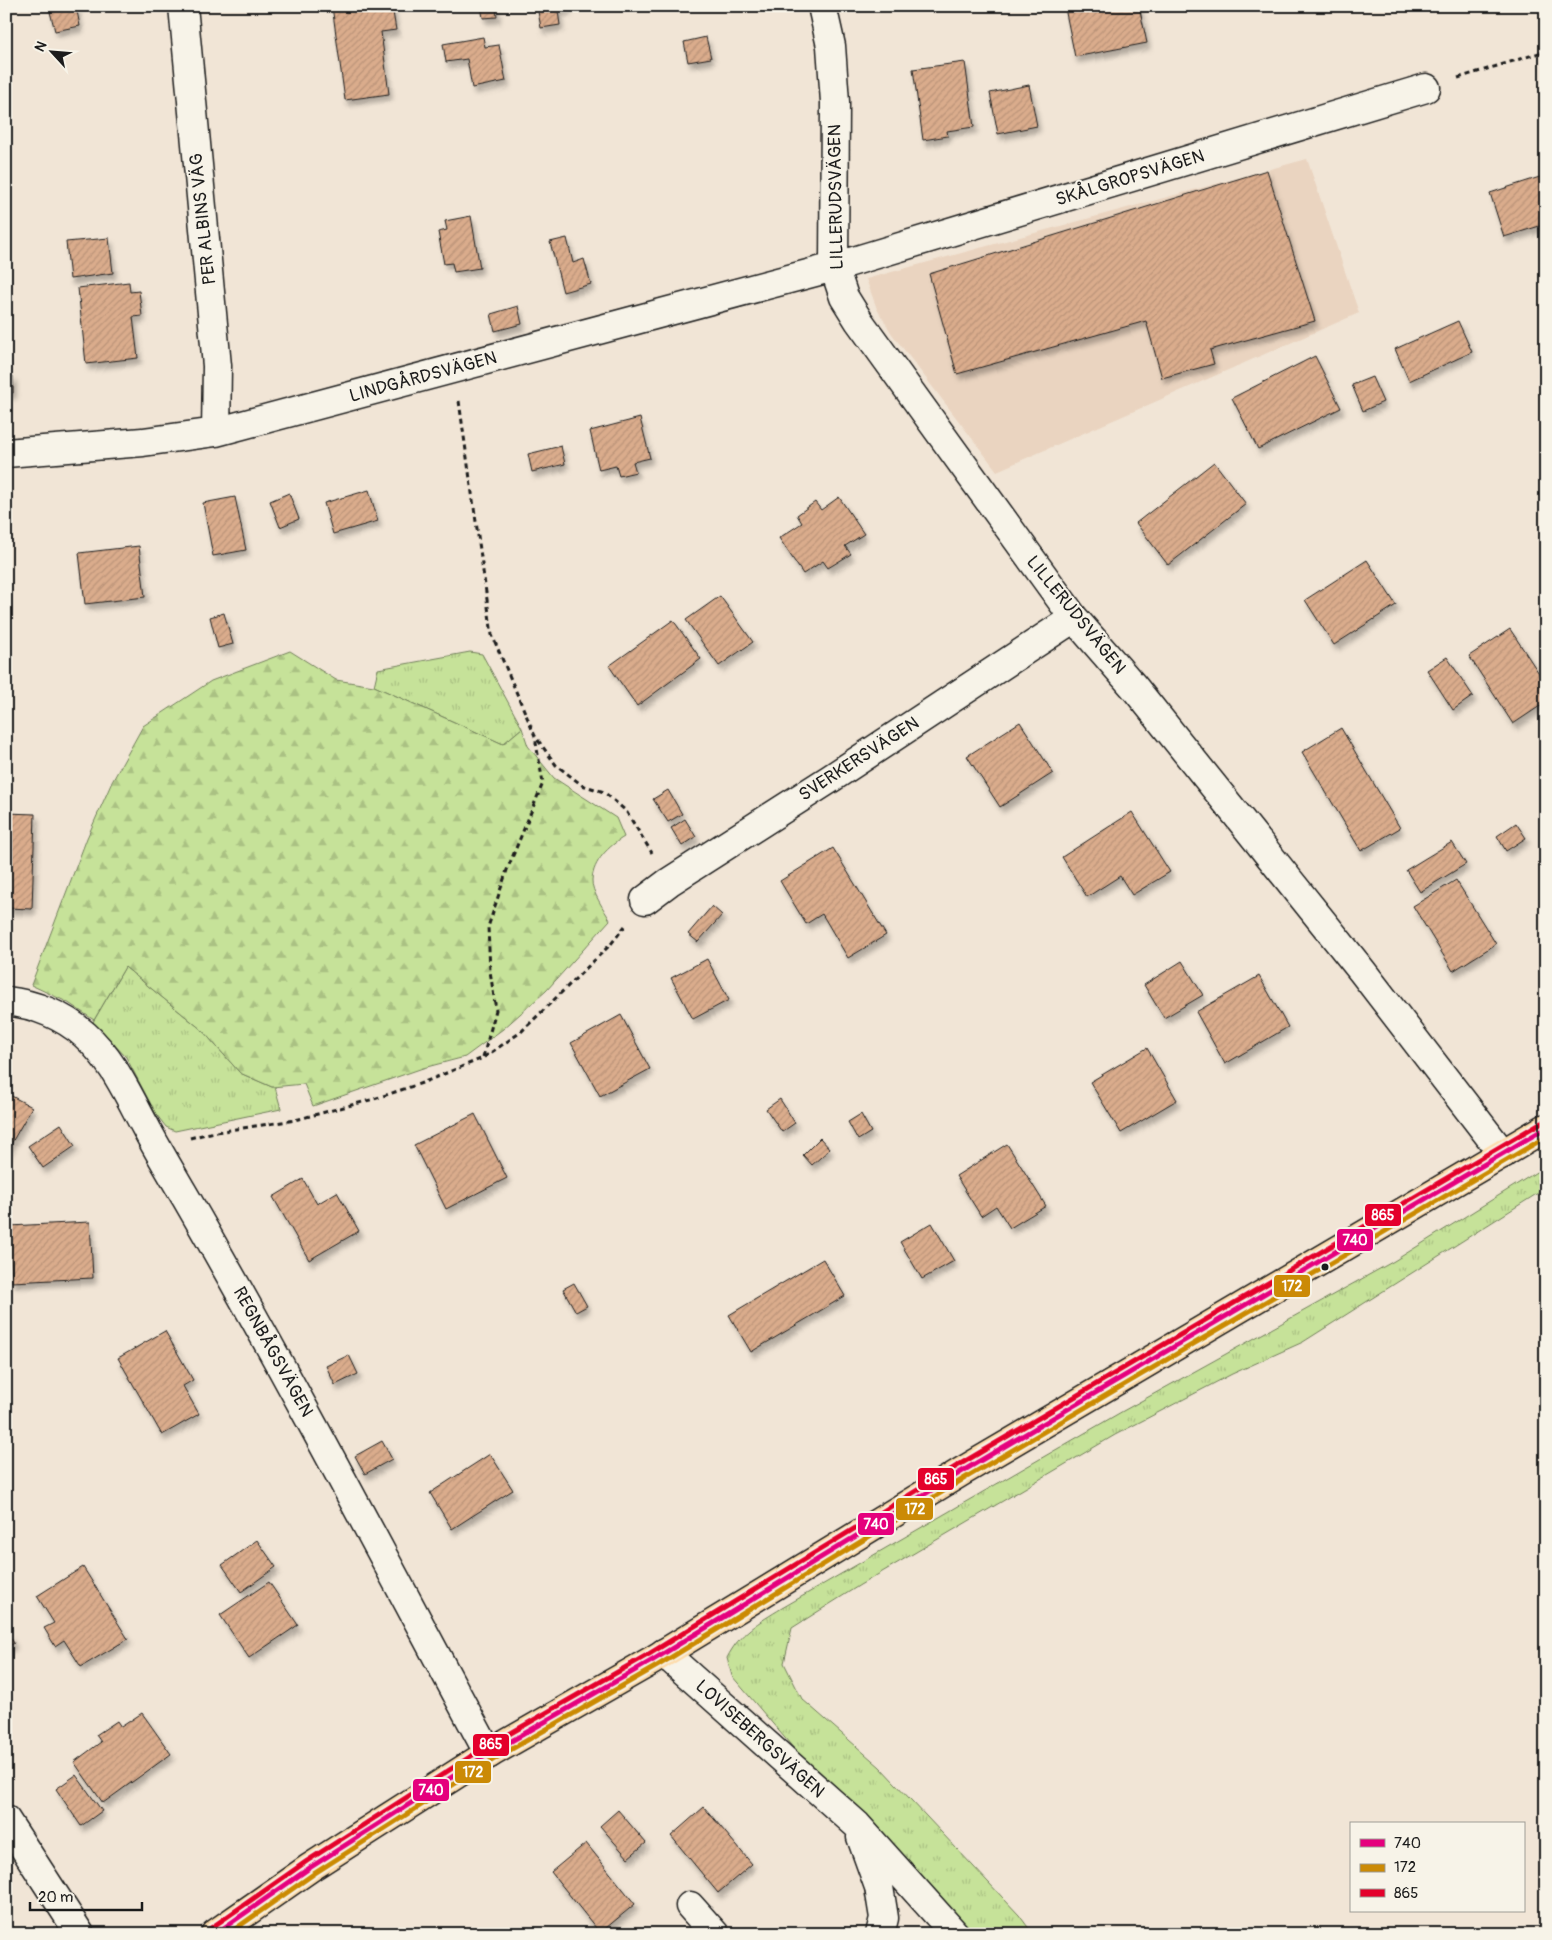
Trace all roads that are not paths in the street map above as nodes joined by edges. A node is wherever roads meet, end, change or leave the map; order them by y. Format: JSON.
{"nodes":[{"id":1,"x":182,"y":6,"type":"edge"},
{"id":2,"x":822,"y":6,"type":"edge"},
{"id":3,"x":1426,"y":88,"type":"road end"},
{"id":4,"x":834,"y":268,"type":"junction"},
{"id":5,"x":216,"y":432,"type":"junction"},
{"id":6,"x":6,"y":453,"type":"edge"},
{"id":7,"x":1074,"y":618,"type":"junction"},
{"id":8,"x":645,"y":900,"type":"road end"},
{"id":9,"x":6,"y":1001,"type":"edge"},
{"id":10,"x":1546,"y":1128,"type":"edge"},
{"id":11,"x":1503,"y":1154,"type":"junction"},
{"id":12,"x":664,"y":1653,"type":"junction"},
{"id":13,"x":489,"y":1754,"type":"junction"},
{"id":14,"x":6,"y":1820,"type":"edge"},
{"id":15,"x":857,"y":1825,"type":"junction"},
{"id":16,"x":690,"y":1906,"type":"dead end"},
{"id":17,"x":80,"y":1934,"type":"edge"},
{"id":18,"x":215,"y":1934,"type":"edge"},
{"id":19,"x":715,"y":1934,"type":"edge"},
{"id":20,"x":880,"y":1934,"type":"edge"},
{"id":21,"x":955,"y":1934,"type":"edge"}],
"edges":[{"from":1,"to":5,"type":"street","name":"PER ALBINS VÄG"},
{"from":2,"to":4,"type":"street","name":"LILLERUDSVÄGEN"},
{"from":3,"to":4,"type":"street","name":"SKÅLGROPSVÄGEN"},
{"from":4,"to":5,"type":"street","name":"LINDGÅRDSVÄGEN"},
{"from":4,"to":7,"type":"street","name":"LILLERUDSVÄGEN"},
{"from":5,"to":6,"type":"street","name":"LINDGÅRDSVÄGEN"},
{"from":7,"to":8,"type":"street","name":"SVERKERSVÄGEN"},
{"from":7,"to":11,"type":"street","name":"LILLERUDSVÄGEN"},
{"from":9,"to":13,"type":"street","name":"REGNBÅGSVÄGEN"},
{"from":10,"to":11,"type":"main road"},
{"from":11,"to":12,"type":"main road"},
{"from":12,"to":13,"type":"main road"},
{"from":12,"to":15,"type":"street","name":"LOVISEBERGSVÄGEN"},
{"from":13,"to":18,"type":"main road"},
{"from":14,"to":17,"type":"street"},
{"from":15,"to":20,"type":"street","name":"LOVISEBERGSVÄGEN"},
{"from":15,"to":21,"type":"street","name":"LOVISEBERGSVÄGEN"},
{"from":16,"to":19,"type":"street"}]}
